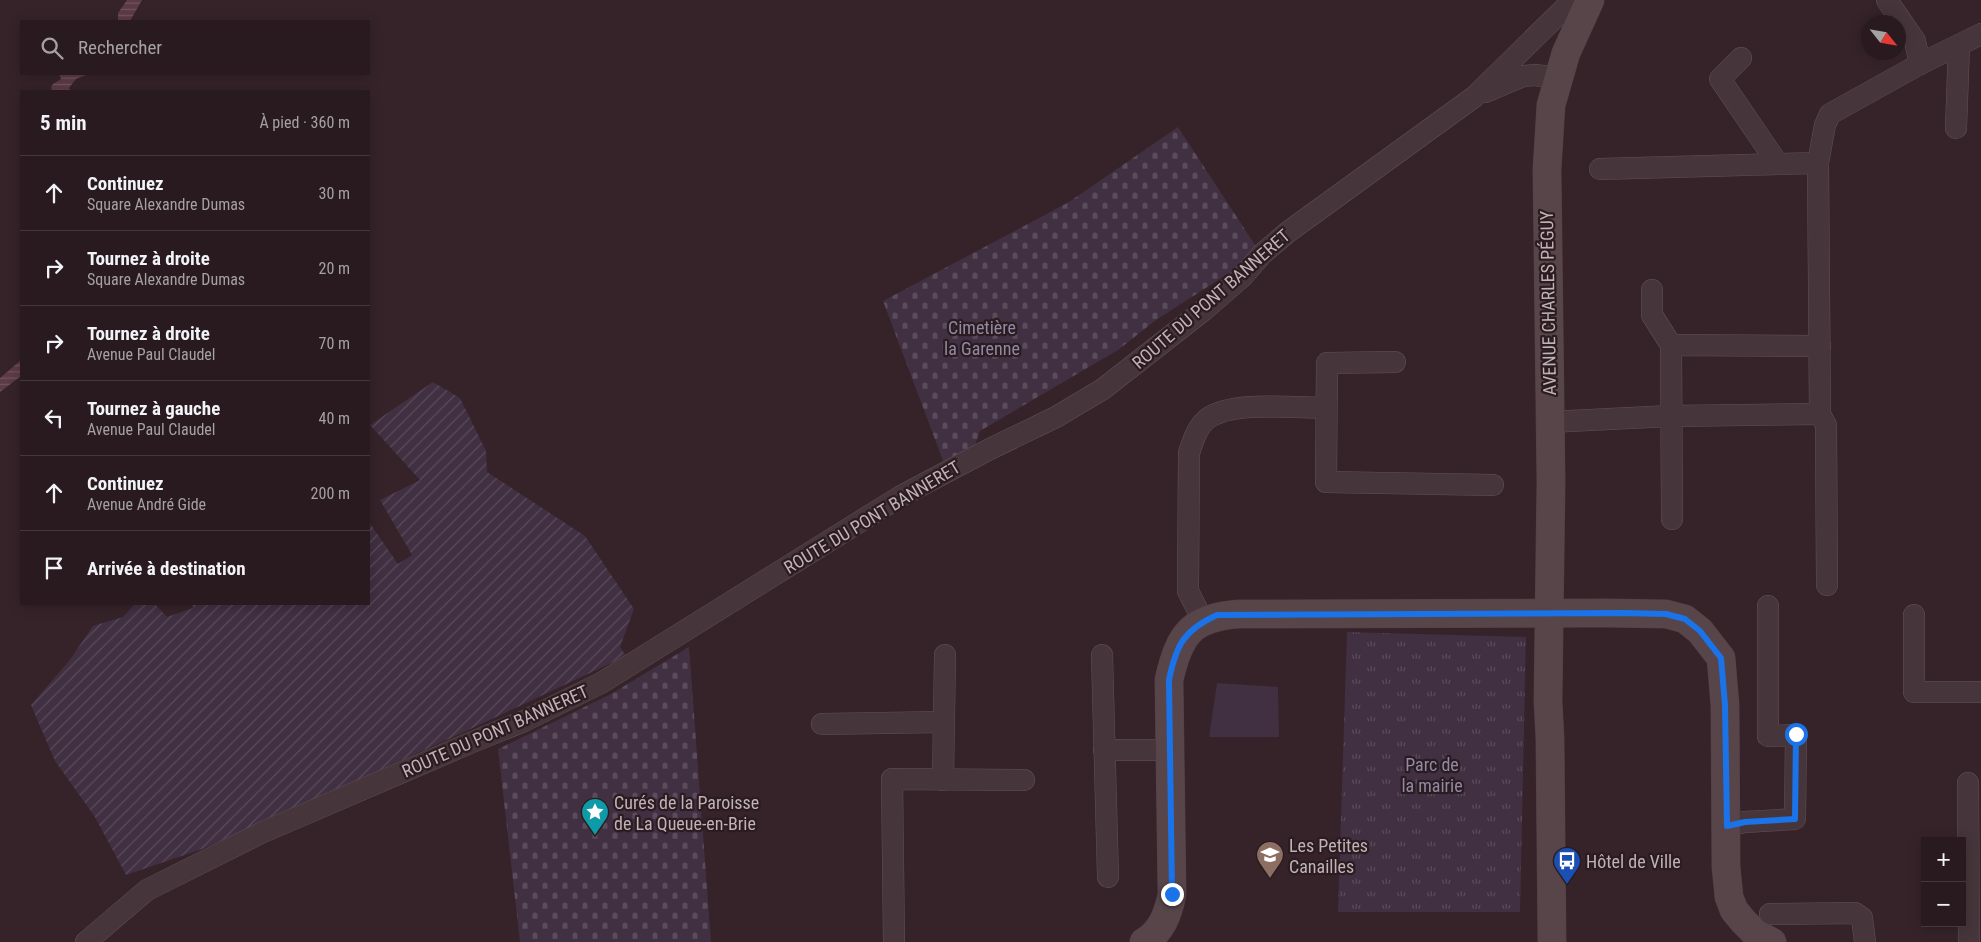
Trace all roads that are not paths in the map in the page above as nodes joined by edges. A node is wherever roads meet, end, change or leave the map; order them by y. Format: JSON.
{"nodes":[{"id":1,"x":1573,"y":0,"type":"edge"},
{"id":2,"x":1590,"y":0,"type":"edge"},
{"id":3,"x":1887,"y":0,"type":"edge"},
{"id":4,"x":1981,"y":34,"type":"edge"},
{"id":5,"x":1959,"y":45,"type":"junction"},
{"id":6,"x":1741,"y":58,"type":"dead end"},
{"id":7,"x":1920,"y":64,"type":"junction"},
{"id":8,"x":1558,"y":78,"type":"junction"},
{"id":9,"x":1474,"y":97,"type":"junction"},
{"id":10,"x":1956,"y":128,"type":"dead end"},
{"id":11,"x":1818,"y":163,"type":"junction"},
{"id":12,"x":1778,"y":164,"type":"junction"},
{"id":13,"x":1600,"y":169,"type":"dead end"},
{"id":14,"x":1652,"y":290,"type":"dead end"},
{"id":15,"x":1670,"y":345,"type":"junction"},
{"id":16,"x":1820,"y":346,"type":"junction"},
{"id":17,"x":1395,"y":362,"type":"dead end"},
{"id":18,"x":1326,"y":408,"type":"junction"},
{"id":19,"x":1820,"y":414,"type":"junction"},
{"id":20,"x":1670,"y":416,"type":"junction"},
{"id":21,"x":1549,"y":422,"type":"junction"},
{"id":22,"x":1493,"y":485,"type":"dead end"},
{"id":23,"x":1672,"y":519,"type":"dead end"},
{"id":24,"x":1827,"y":584,"type":"dead end"},
{"id":25,"x":1768,"y":606,"type":"dead end"},
{"id":26,"x":1548,"y":614,"type":"junction"},
{"id":27,"x":1914,"y":615,"type":"dead end"},
{"id":28,"x":1203,"y":621,"type":"junction"},
{"id":29,"x":945,"y":655,"type":"dead end"},
{"id":30,"x":1102,"y":655,"type":"dead end"},
{"id":31,"x":1981,"y":692,"type":"edge"},
{"id":32,"x":944,"y":722,"type":"junction"},
{"id":33,"x":822,"y":724,"type":"dead end"},
{"id":34,"x":1104,"y":750,"type":"junction"},
{"id":35,"x":1170,"y":750,"type":"junction"},
{"id":36,"x":943,"y":780,"type":"junction"},
{"id":37,"x":1024,"y":780,"type":"dead end"},
{"id":38,"x":1968,"y":783,"type":"dead end"},
{"id":39,"x":1727,"y":826,"type":"junction"},
{"id":40,"x":1108,"y":877,"type":"dead end"},
{"id":41,"x":1168,"y":910,"type":"junction"},
{"id":42,"x":1770,"y":914,"type":"dead end"},
{"id":43,"x":100,"y":934,"type":"edge"},
{"id":44,"x":86,"y":942,"type":"edge"},
{"id":45,"x":894,"y":942,"type":"edge"},
{"id":46,"x":1144,"y":942,"type":"edge"},
{"id":47,"x":1160,"y":942,"type":"edge"},
{"id":48,"x":1552,"y":942,"type":"edge"},
{"id":49,"x":1772,"y":942,"type":"edge"},
{"id":50,"x":1865,"y":942,"type":"edge"},
{"id":51,"x":1969,"y":942,"type":"edge"}],
"edges":[{"from":1,"to":9,"type":"street","name":"ROUTE DU PONT BANNERET"},
{"from":2,"to":8,"type":"street","name":"AVENUE CHARLES PÉGUY"},
{"from":3,"to":7,"type":"street"},
{"from":4,"to":5,"type":"street"},
{"from":5,"to":7,"type":"street"},
{"from":5,"to":10,"type":"street"},
{"from":6,"to":12,"type":"street"},
{"from":7,"to":11,"type":"street"},
{"from":8,"to":9,"type":"street"},
{"from":8,"to":21,"type":"street","name":"AVENUE CHARLES PÉGUY"},
{"from":9,"to":43,"type":"street","name":"ROUTE DU PONT BANNERET"},
{"from":11,"to":12,"type":"street"},
{"from":11,"to":16,"type":"street"},
{"from":12,"to":13,"type":"street"},
{"from":14,"to":15,"type":"street"},
{"from":15,"to":16,"type":"street"},
{"from":15,"to":20,"type":"street"},
{"from":16,"to":19,"type":"street"},
{"from":17,"to":18,"type":"street"},
{"from":18,"to":22,"type":"street"},
{"from":18,"to":28,"type":"street"},
{"from":19,"to":20,"type":"street"},
{"from":19,"to":24,"type":"street"},
{"from":20,"to":21,"type":"street"},
{"from":20,"to":23,"type":"street"},
{"from":21,"to":26,"type":"street","name":"AVENUE CHARLES PÉGUY"},
{"from":25,"to":39,"type":"street"},
{"from":26,"to":28,"type":"street"},
{"from":26,"to":39,"type":"street"},
{"from":26,"to":48,"type":"street","name":"AVENUE CHARLES PÉGUY"},
{"from":27,"to":31,"type":"street"},
{"from":28,"to":35,"type":"street"},
{"from":29,"to":32,"type":"street"},
{"from":30,"to":34,"type":"street"},
{"from":32,"to":33,"type":"street"},
{"from":32,"to":36,"type":"street"},
{"from":34,"to":35,"type":"street"},
{"from":34,"to":40,"type":"street"},
{"from":35,"to":41,"type":"street"},
{"from":36,"to":37,"type":"street"},
{"from":36,"to":45,"type":"street"},
{"from":38,"to":51,"type":"street"},
{"from":39,"to":49,"type":"street"},
{"from":41,"to":46,"type":"street"},
{"from":41,"to":47,"type":"street"},
{"from":42,"to":50,"type":"street"},
{"from":43,"to":44,"type":"street","name":"ROUTE DU PONT BANNERET"}]}
